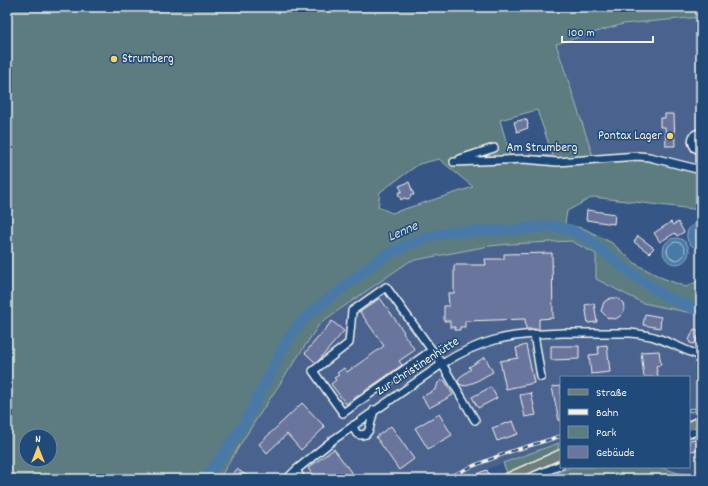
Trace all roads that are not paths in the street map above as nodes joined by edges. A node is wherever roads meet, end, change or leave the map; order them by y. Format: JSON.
{"nodes":[{"id":1,"x":701,"y":133,"type":"edge"},
{"id":2,"x":494,"y":148,"type":"dead end"},
{"id":3,"x":701,"y":150,"type":"edge"},
{"id":4,"x":701,"y":170,"type":"edge"},
{"id":5,"x":534,"y":334,"type":"junction"},
{"id":6,"x":432,"y":350,"type":"junction"},
{"id":7,"x":701,"y":356,"type":"edge"},
{"id":8,"x":442,"y":364,"type":"junction"},
{"id":9,"x":541,"y":377,"type":"dead end"},
{"id":10,"x":374,"y":410,"type":"junction"},
{"id":11,"x":475,"y":420,"type":"dead end"},
{"id":12,"x":701,"y":420,"type":"edge"},
{"id":13,"x":354,"y":424,"type":"junction"},
{"id":14,"x":690,"y":426,"type":"edge"},
{"id":15,"x":701,"y":431,"type":"edge"},
{"id":16,"x":690,"y":433,"type":"edge"},
{"id":17,"x":560,"y":454,"type":"edge"},
{"id":18,"x":560,"y":465,"type":"edge"},
{"id":19,"x":296,"y":470,"type":"junction"},
{"id":20,"x":287,"y":479,"type":"edge"},
{"id":21,"x":301,"y":479,"type":"edge"},
{"id":22,"x":505,"y":479,"type":"edge"},
{"id":23,"x":527,"y":479,"type":"edge"}],
"edges":[{"from":1,"to":3,"type":"street"},
{"from":2,"to":4,"type":"street","name":"Am Strumberg"},
{"from":5,"to":7,"type":"street","name":"Zur Christinenhütte"},
{"from":5,"to":8,"type":"street","name":"Zur Christinenhütte"},
{"from":5,"to":9,"type":"street"},
{"from":6,"to":6,"type":"street"},
{"from":6,"to":8,"type":"street"},
{"from":8,"to":10,"type":"street","name":"Zur Christinenhütte"},
{"from":8,"to":11,"type":"street"},
{"from":10,"to":13,"type":"street","name":"Zur Christinenhütte"},
{"from":10,"to":13,"type":"street"},
{"from":12,"to":14,"type":"main road"},
{"from":13,"to":19,"type":"street","name":"Zur Christinenhütte"},
{"from":15,"to":16,"type":"street"},
{"from":17,"to":22,"type":"main road"},
{"from":18,"to":23,"type":"street"},
{"from":19,"to":20,"type":"street","name":"Zur Christinenhütte"},
{"from":19,"to":21,"type":"street"}]}
